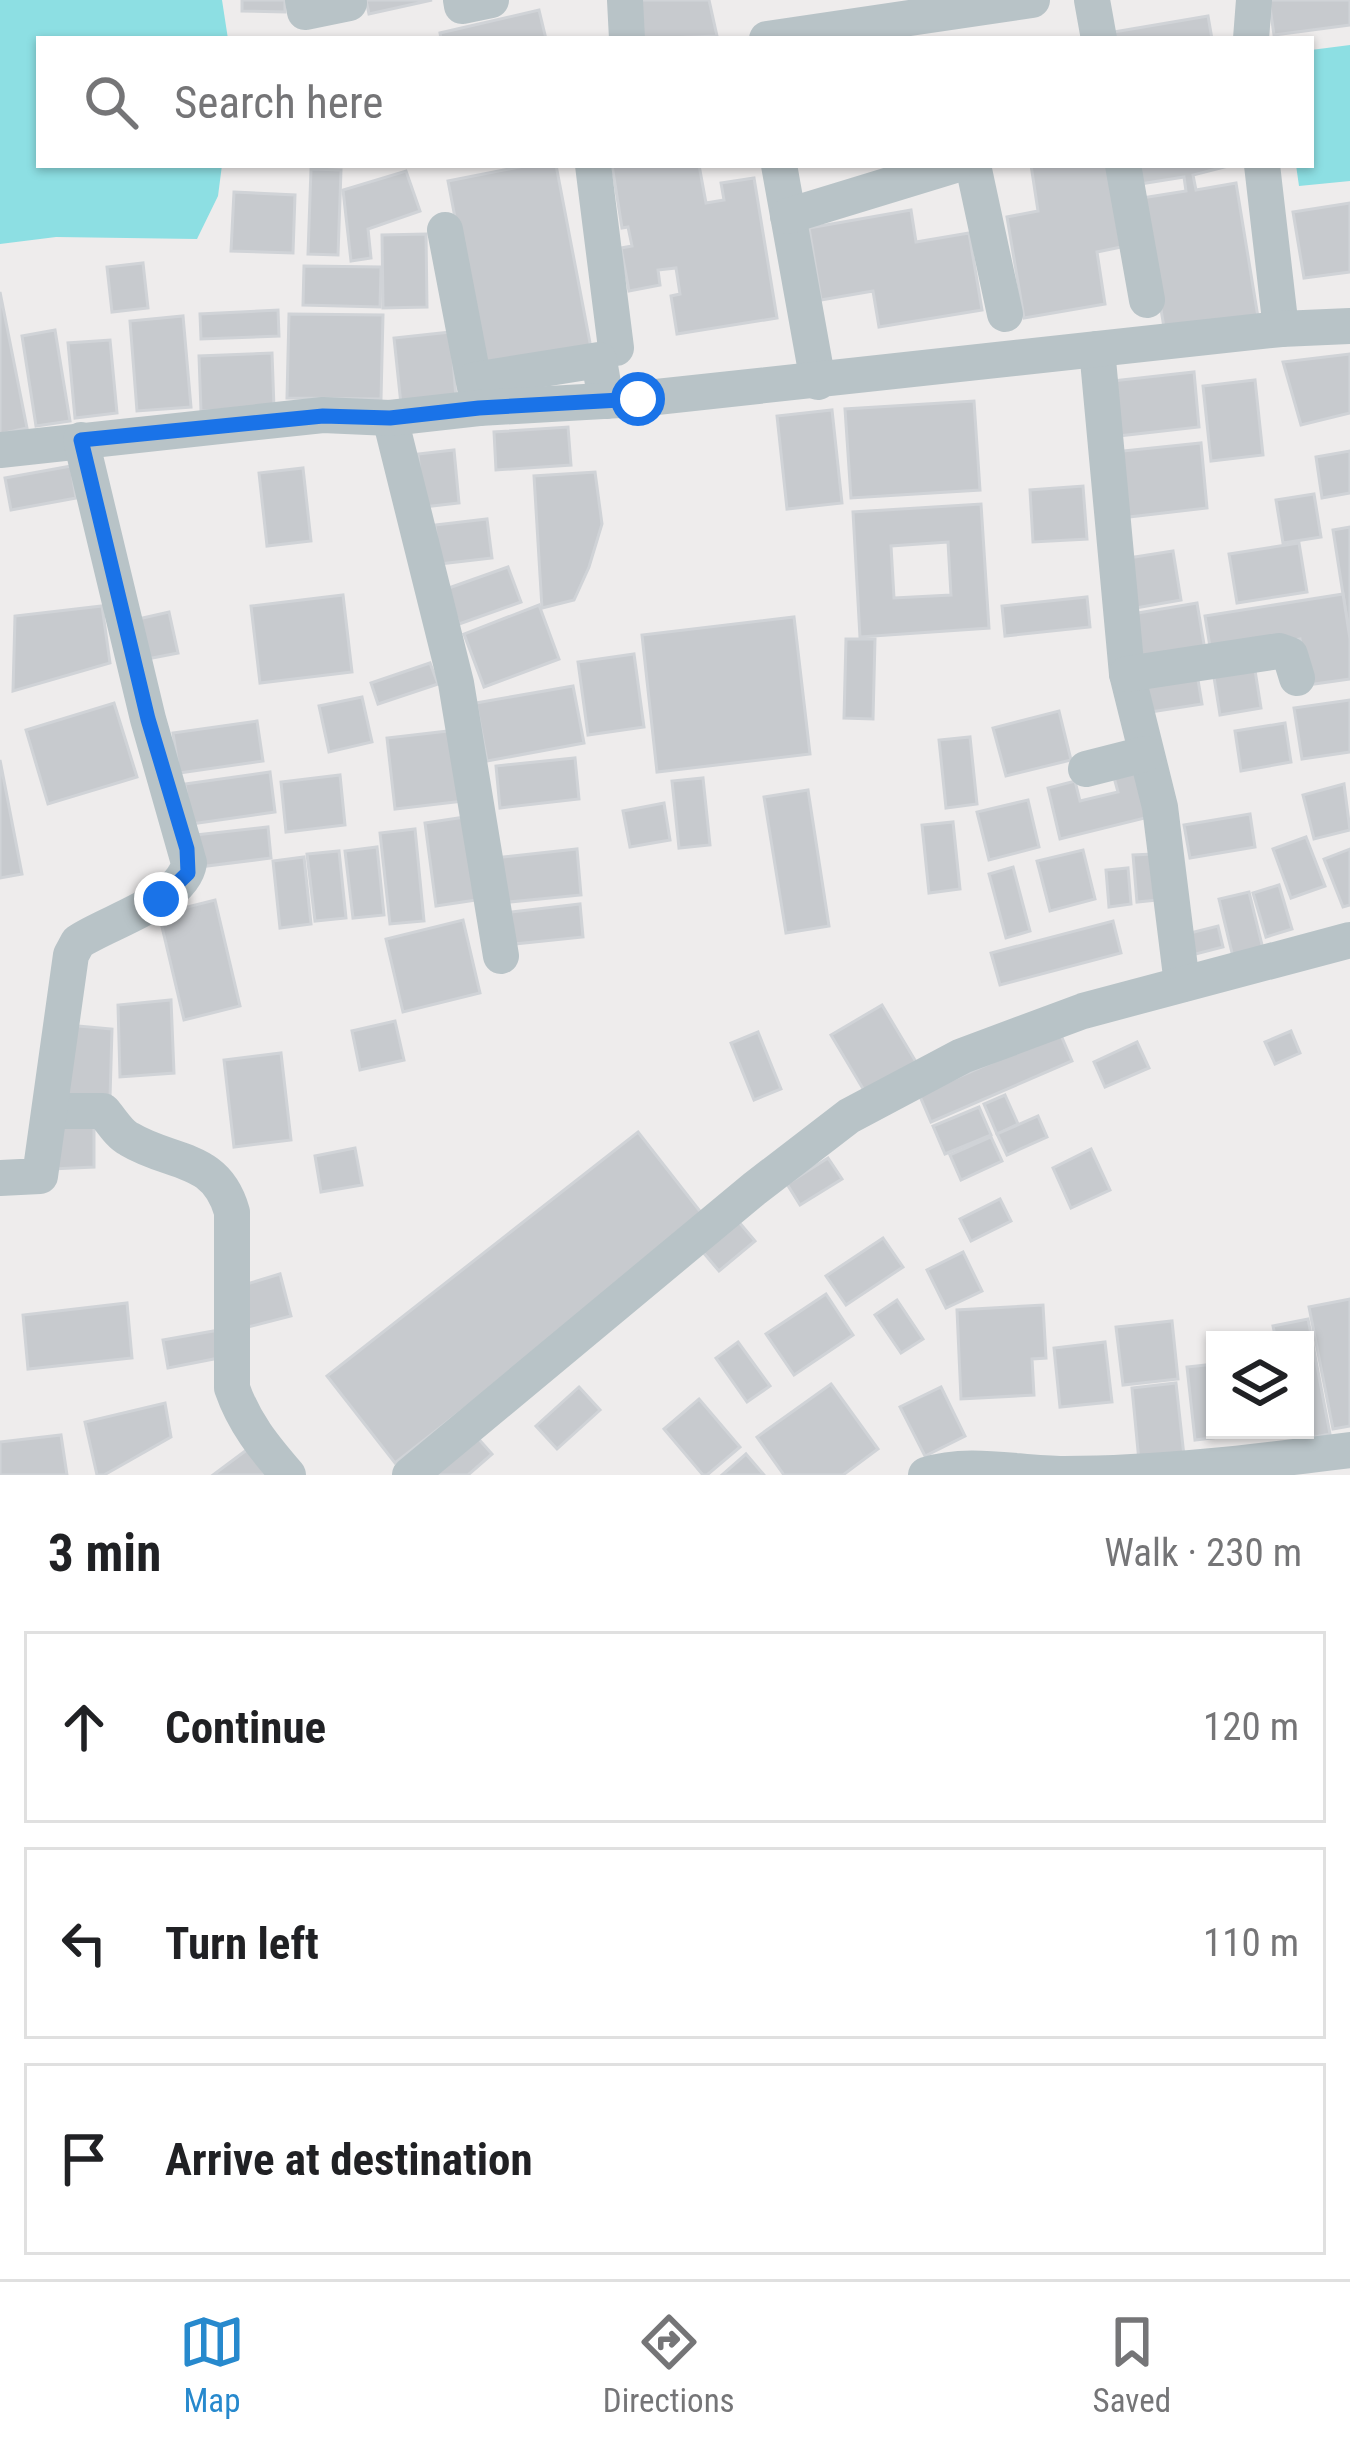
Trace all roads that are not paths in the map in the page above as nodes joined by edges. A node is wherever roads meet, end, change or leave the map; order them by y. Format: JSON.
{"nodes":[{"id":1,"x":303,"y":0,"type":"edge"},
{"id":2,"x":461,"y":0,"type":"edge"},
{"id":3,"x":491,"y":0,"type":"edge"},
{"id":4,"x":625,"y":0,"type":"edge"},
{"id":5,"x":1032,"y":0,"type":"edge"},
{"id":6,"x":1092,"y":0,"type":"edge"},
{"id":7,"x":1254,"y":0,"type":"edge"},
{"id":8,"x":349,"y":3,"type":"dead end"},
{"id":9,"x":919,"y":18,"type":"edge"},
{"id":10,"x":627,"y":36,"type":"edge"},
{"id":11,"x":788,"y":36,"type":"edge"},
{"id":12,"x":1098,"y":36,"type":"edge"},
{"id":13,"x":1251,"y":36,"type":"edge"},
{"id":14,"x":592,"y":168,"type":"edge"},
{"id":15,"x":780,"y":168,"type":"edge"},
{"id":16,"x":931,"y":168,"type":"edge"},
{"id":17,"x":974,"y":168,"type":"edge"},
{"id":18,"x":1124,"y":168,"type":"edge"},
{"id":19,"x":1262,"y":168,"type":"edge"},
{"id":20,"x":788,"y":216,"type":"junction"},
{"id":21,"x":445,"y":230,"type":"dead end"},
{"id":22,"x":1148,"y":300,"type":"dead end"},
{"id":23,"x":1005,"y":314,"type":"dead end"},
{"id":24,"x":1350,"y":326,"type":"edge"},
{"id":25,"x":1281,"y":329,"type":"junction"},
{"id":26,"x":616,"y":348,"type":"dead end"},
{"id":27,"x":1097,"y":349,"type":"junction"},
{"id":28,"x":818,"y":382,"type":"junction"},
{"id":29,"x":476,"y":394,"type":"junction"},
{"id":30,"x":390,"y":418,"type":"junction"},
{"id":31,"x":81,"y":440,"type":"junction"},
{"id":32,"x":0,"y":450,"type":"edge"},
{"id":33,"x":1127,"y":674,"type":"junction"},
{"id":34,"x":1297,"y":678,"type":"dead end"},
{"id":35,"x":1145,"y":754,"type":"junction"},
{"id":36,"x":1086,"y":769,"type":"dead end"},
{"id":37,"x":1350,"y":940,"type":"edge"},
{"id":38,"x":501,"y":956,"type":"dead end"},
{"id":39,"x":1182,"y":984,"type":"junction"},
{"id":40,"x":50,"y":1111,"type":"junction"},
{"id":41,"x":0,"y":1178,"type":"edge"},
{"id":42,"x":1350,"y":1450,"type":"edge"},
{"id":43,"x":288,"y":1475,"type":"edge"},
{"id":44,"x":410,"y":1475,"type":"edge"},
{"id":45,"x":926,"y":1475,"type":"edge"}],
"edges":[{"from":1,"to":8,"type":"street"},
{"from":2,"to":3,"type":"street"},
{"from":4,"to":10,"type":"street"},
{"from":5,"to":9,"type":"street"},
{"from":6,"to":12,"type":"street"},
{"from":7,"to":13,"type":"street"},
{"from":9,"to":11,"type":"street"},
{"from":14,"to":26,"type":"street"},
{"from":15,"to":20,"type":"street"},
{"from":16,"to":20,"type":"street"},
{"from":17,"to":23,"type":"street"},
{"from":18,"to":22,"type":"street"},
{"from":19,"to":25,"type":"street"},
{"from":20,"to":28,"type":"street"},
{"from":21,"to":29,"type":"street"},
{"from":24,"to":25,"type":"street"},
{"from":25,"to":27,"type":"street"},
{"from":27,"to":28,"type":"street"},
{"from":27,"to":33,"type":"street"},
{"from":28,"to":29,"type":"street"},
{"from":29,"to":30,"type":"street"},
{"from":30,"to":31,"type":"street"},
{"from":30,"to":38,"type":"street"},
{"from":31,"to":32,"type":"street"},
{"from":31,"to":40,"type":"street"},
{"from":33,"to":34,"type":"street"},
{"from":33,"to":35,"type":"street"},
{"from":35,"to":36,"type":"street"},
{"from":35,"to":39,"type":"street"},
{"from":37,"to":39,"type":"street"},
{"from":39,"to":44,"type":"street"},
{"from":40,"to":41,"type":"street"},
{"from":40,"to":43,"type":"street"},
{"from":42,"to":45,"type":"street"}]}
